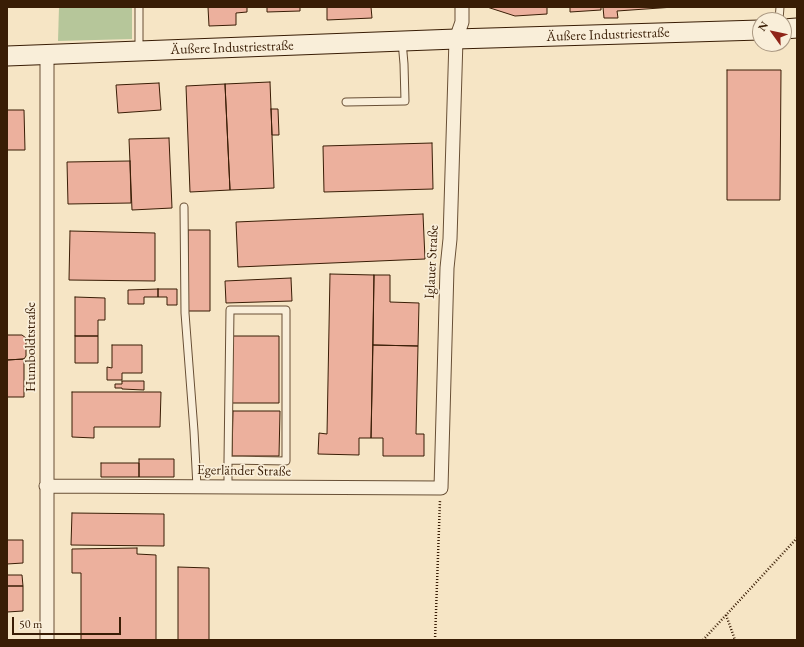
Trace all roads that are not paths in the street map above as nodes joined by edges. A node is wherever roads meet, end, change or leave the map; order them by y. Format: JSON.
{"nodes":[{"id":1,"x":139,"y":7,"type":"edge"},
{"id":2,"x":462,"y":7,"type":"edge"},
{"id":3,"x":752,"y":30,"type":"edge"},
{"id":4,"x":456,"y":39,"type":"junction"},
{"id":5,"x":402,"y":41,"type":"junction"},
{"id":6,"x":139,"y":51,"type":"junction"},
{"id":7,"x":47,"y":55,"type":"junction"},
{"id":8,"x":7,"y":56,"type":"edge"},
{"id":9,"x":346,"y":102,"type":"dead end"},
{"id":10,"x":184,"y":207,"type":"dead end"},
{"id":11,"x":228,"y":460,"type":"junction"},
{"id":12,"x":46,"y":486,"type":"junction"},
{"id":13,"x":197,"y":487,"type":"junction"},
{"id":14,"x":228,"y":487,"type":"junction"},
{"id":15,"x":441,"y":488,"type":"joint"},
{"id":16,"x":47,"y":640,"type":"edge"}],
"edges":[{"from":1,"to":6,"type":"lane"},
{"from":2,"to":4,"type":"street"},
{"from":3,"to":4,"type":"street","name":"Äußere Industriestraße"},
{"from":4,"to":5,"type":"street","name":"Äußere Industriestraße"},
{"from":4,"to":15,"type":"street","name":"Iglauer Straße"},
{"from":5,"to":6,"type":"street","name":"Äußere Industriestraße"},
{"from":5,"to":9,"type":"lane"},
{"from":6,"to":7,"type":"street","name":"Äußere Industriestraße"},
{"from":7,"to":8,"type":"street","name":"Äußere Industriestraße"},
{"from":7,"to":12,"type":"street","name":"Humboldtstraße"},
{"from":10,"to":13,"type":"lane"},
{"from":11,"to":11,"type":"lane"},
{"from":11,"to":14,"type":"lane"},
{"from":12,"to":13,"type":"street","name":"Egerländer Straße"},
{"from":12,"to":16,"type":"street","name":"Humboldtstraße"},
{"from":13,"to":14,"type":"street","name":"Egerländer Straße"},
{"from":14,"to":15,"type":"street","name":"Egerländer Straße"}]}
